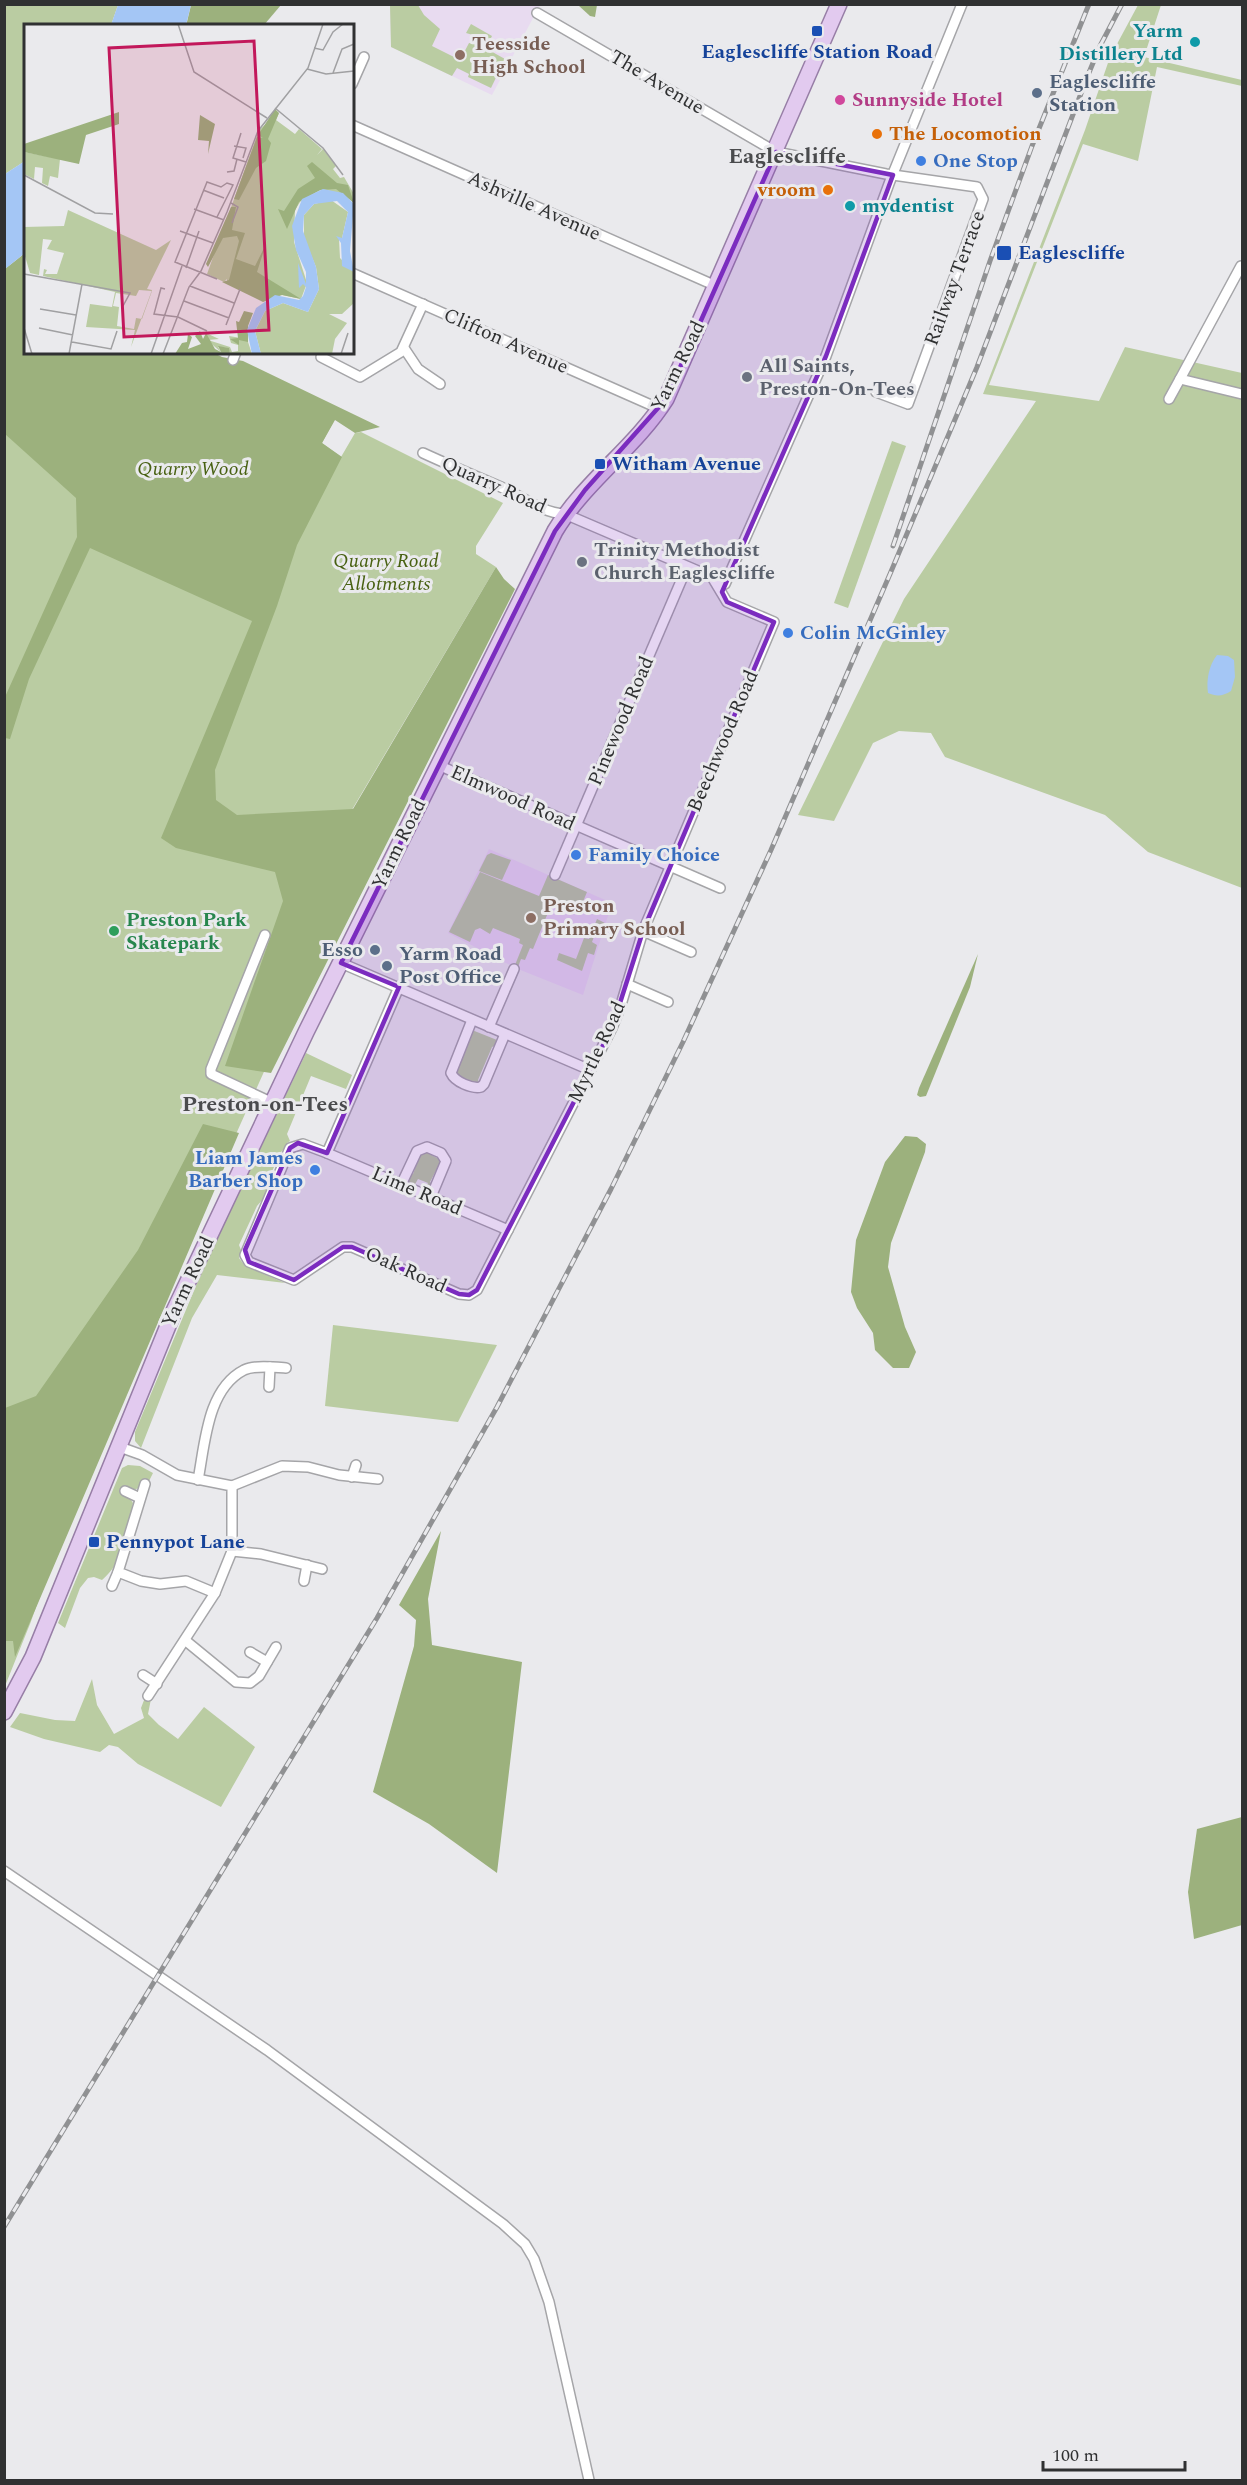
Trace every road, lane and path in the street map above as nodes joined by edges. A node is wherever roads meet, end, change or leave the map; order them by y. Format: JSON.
{"nodes":[{"id":1,"x":839,"y":4,"type":"edge"},
{"id":2,"x":962,"y":4,"type":"edge"},
{"id":3,"x":537,"y":13,"type":"dead end"},
{"id":4,"x":364,"y":57,"type":"dead end"},
{"id":5,"x":354,"y":80,"type":"edge"},
{"id":6,"x":354,"y":126,"type":"edge"},
{"id":7,"x":776,"y":152,"type":"junction"},
{"id":8,"x":893,"y":175,"type":"junction"},
{"id":9,"x":977,"y":187,"type":"joint"},
{"id":10,"x":1241,"y":266,"type":"edge"},
{"id":11,"x":354,"y":274,"type":"edge"},
{"id":12,"x":716,"y":286,"type":"junction"},
{"id":13,"x":423,"y":304,"type":"junction"},
{"id":14,"x":404,"y":348,"type":"junction"},
{"id":15,"x":321,"y":357,"type":"dead end"},
{"id":16,"x":1180,"y":379,"type":"junction"},
{"id":17,"x":440,"y":384,"type":"dead end"},
{"id":18,"x":876,"y":392,"type":"dead end"},
{"id":19,"x":1242,"y":394,"type":"edge"},
{"id":20,"x":1169,"y":399,"type":"dead end"},
{"id":21,"x":660,"y":409,"type":"junction"},
{"id":22,"x":423,"y":453,"type":"dead end"},
{"id":23,"x":566,"y":514,"type":"junction"},
{"id":24,"x":687,"y":567,"type":"junction"},
{"id":25,"x":719,"y":587,"type":"junction"},
{"id":26,"x":438,"y":765,"type":"junction"},
{"id":27,"x":575,"y":826,"type":"junction"},
{"id":28,"x":669,"y":867,"type":"junction"},
{"id":29,"x":555,"y":875,"type":"dead end"},
{"id":30,"x":720,"y":888,"type":"dead end"},
{"id":31,"x":643,"y":931,"type":"junction"},
{"id":32,"x":265,"y":935,"type":"dead end"},
{"id":33,"x":692,"y":952,"type":"dead end"},
{"id":34,"x":341,"y":963,"type":"junction"},
{"id":35,"x":514,"y":969,"type":"dead end"},
{"id":36,"x":627,"y":984,"type":"junction"},
{"id":37,"x":399,"y":987,"type":"junction"},
{"id":38,"x":668,"y":1002,"type":"dead end"},
{"id":39,"x":472,"y":1020,"type":"junction"},
{"id":40,"x":489,"y":1027,"type":"junction"},
{"id":41,"x":505,"y":1034,"type":"junction"},
{"id":42,"x":590,"y":1070,"type":"junction"},
{"id":43,"x":273,"y":1103,"type":"junction"},
{"id":44,"x":327,"y":1153,"type":"junction"},
{"id":45,"x":401,"y":1185,"type":"junction"},
{"id":46,"x":431,"y":1197,"type":"junction"},
{"id":47,"x":508,"y":1230,"type":"junction"},
{"id":48,"x":247,"y":1259,"type":"joint"},
{"id":49,"x":270,"y":1367,"type":"junction"},
{"id":50,"x":286,"y":1368,"type":"dead end"},
{"id":51,"x":269,"y":1387,"type":"dead end"},
{"id":52,"x":117,"y":1446,"type":"junction"},
{"id":53,"x":356,"y":1465,"type":"dead end"},
{"id":54,"x":352,"y":1477,"type":"junction"},
{"id":55,"x":378,"y":1479,"type":"dead end"},
{"id":56,"x":198,"y":1480,"type":"junction"},
{"id":57,"x":145,"y":1484,"type":"dead end"},
{"id":58,"x":232,"y":1486,"type":"junction"},
{"id":59,"x":125,"y":1491,"type":"dead end"},
{"id":60,"x":140,"y":1498,"type":"junction"},
{"id":61,"x":232,"y":1551,"type":"junction"},
{"id":62,"x":307,"y":1565,"type":"junction"},
{"id":63,"x":322,"y":1569,"type":"dead end"},
{"id":64,"x":118,"y":1572,"type":"junction"},
{"id":65,"x":303,"y":1581,"type":"dead end"},
{"id":66,"x":112,"y":1586,"type":"dead end"},
{"id":67,"x":215,"y":1593,"type":"junction"},
{"id":68,"x":186,"y":1641,"type":"junction"},
{"id":69,"x":276,"y":1647,"type":"dead end"},
{"id":70,"x":250,"y":1652,"type":"dead end"},
{"id":71,"x":267,"y":1662,"type":"junction"},
{"id":72,"x":143,"y":1675,"type":"dead end"},
{"id":73,"x":157,"y":1684,"type":"junction"},
{"id":74,"x":148,"y":1696,"type":"dead end"},
{"id":75,"x":4,"y":1712,"type":"edge"},
{"id":76,"x":4,"y":1871,"type":"edge"},
{"id":77,"x":589,"y":2481,"type":"edge"}],
"edges":[{"from":1,"to":7,"type":"main road","name":"Yarm Road"},
{"from":2,"to":8,"type":"street"},
{"from":3,"to":7,"type":"street","name":"The Avenue"},
{"from":4,"to":5,"type":"street"},
{"from":6,"to":12,"type":"street","name":"Ashville Avenue"},
{"from":7,"to":8,"type":"street","name":"The Avenue"},
{"from":7,"to":12,"type":"main road","name":"Yarm Road"},
{"from":8,"to":9,"type":"street","name":"The Avenue"},
{"from":8,"to":25,"type":"street"},
{"from":9,"to":18,"type":"street","name":"Railway Terrace"},
{"from":10,"to":16,"type":"street"},
{"from":11,"to":13,"type":"street","name":"Clifton Avenue"},
{"from":12,"to":21,"type":"main road","name":"Yarm Road"},
{"from":13,"to":14,"type":"street"},
{"from":13,"to":21,"type":"street","name":"Clifton Avenue"},
{"from":14,"to":15,"type":"street"},
{"from":14,"to":17,"type":"street"},
{"from":16,"to":19,"type":"street"},
{"from":16,"to":20,"type":"street"},
{"from":21,"to":23,"type":"main road","name":"Yarm Road"},
{"from":22,"to":23,"type":"street","name":"Quarry Road"},
{"from":23,"to":24,"type":"street"},
{"from":23,"to":26,"type":"main road","name":"Yarm Road"},
{"from":24,"to":25,"type":"street"},
{"from":24,"to":27,"type":"street","name":"Pinewood Road"},
{"from":25,"to":28,"type":"street","name":"Beechwood Road"},
{"from":26,"to":27,"type":"street","name":"Elmwood Road"},
{"from":26,"to":34,"type":"main road","name":"Yarm Road"},
{"from":27,"to":28,"type":"street","name":"Elmwood Road"},
{"from":27,"to":29,"type":"street","name":"Pinewood Road"},
{"from":28,"to":30,"type":"street","name":"Elmwood Road"},
{"from":28,"to":31,"type":"street","name":"Myrtle Road"},
{"from":31,"to":33,"type":"street"},
{"from":31,"to":36,"type":"street","name":"Myrtle Road"},
{"from":32,"to":43,"type":"street"},
{"from":34,"to":37,"type":"street"},
{"from":34,"to":43,"type":"main road","name":"Yarm Road"},
{"from":35,"to":40,"type":"street"},
{"from":36,"to":38,"type":"street"},
{"from":36,"to":42,"type":"street","name":"Myrtle Road"},
{"from":37,"to":39,"type":"street"},
{"from":37,"to":44,"type":"street"},
{"from":39,"to":40,"type":"street"},
{"from":39,"to":41,"type":"street"},
{"from":40,"to":41,"type":"street"},
{"from":41,"to":42,"type":"street"},
{"from":42,"to":47,"type":"street","name":"Myrtle Road"},
{"from":43,"to":52,"type":"main road","name":"Yarm Road"},
{"from":44,"to":45,"type":"street","name":"Lime Road"},
{"from":44,"to":48,"type":"street","name":"Lime Road"},
{"from":45,"to":46,"type":"street","name":"Lime Road"},
{"from":45,"to":46,"type":"street"},
{"from":46,"to":47,"type":"street","name":"Lime Road"},
{"from":47,"to":48,"type":"street","name":"Oak Road"},
{"from":49,"to":50,"type":"street"},
{"from":49,"to":51,"type":"street"},
{"from":49,"to":56,"type":"street"},
{"from":52,"to":56,"type":"street"},
{"from":52,"to":75,"type":"main road","name":"Yarm Road"},
{"from":53,"to":54,"type":"street"},
{"from":54,"to":55,"type":"street"},
{"from":54,"to":58,"type":"street"},
{"from":56,"to":58,"type":"street"},
{"from":57,"to":60,"type":"street"},
{"from":58,"to":61,"type":"street"},
{"from":59,"to":60,"type":"street"},
{"from":60,"to":64,"type":"street"},
{"from":61,"to":62,"type":"street"},
{"from":61,"to":67,"type":"street"},
{"from":62,"to":63,"type":"street"},
{"from":62,"to":65,"type":"street"},
{"from":64,"to":66,"type":"street"},
{"from":64,"to":67,"type":"street"},
{"from":67,"to":68,"type":"street"},
{"from":68,"to":71,"type":"street"},
{"from":68,"to":73,"type":"street"},
{"from":69,"to":71,"type":"street"},
{"from":70,"to":71,"type":"street"},
{"from":72,"to":73,"type":"street"},
{"from":73,"to":74,"type":"street"},
{"from":76,"to":77,"type":"street"}]}
